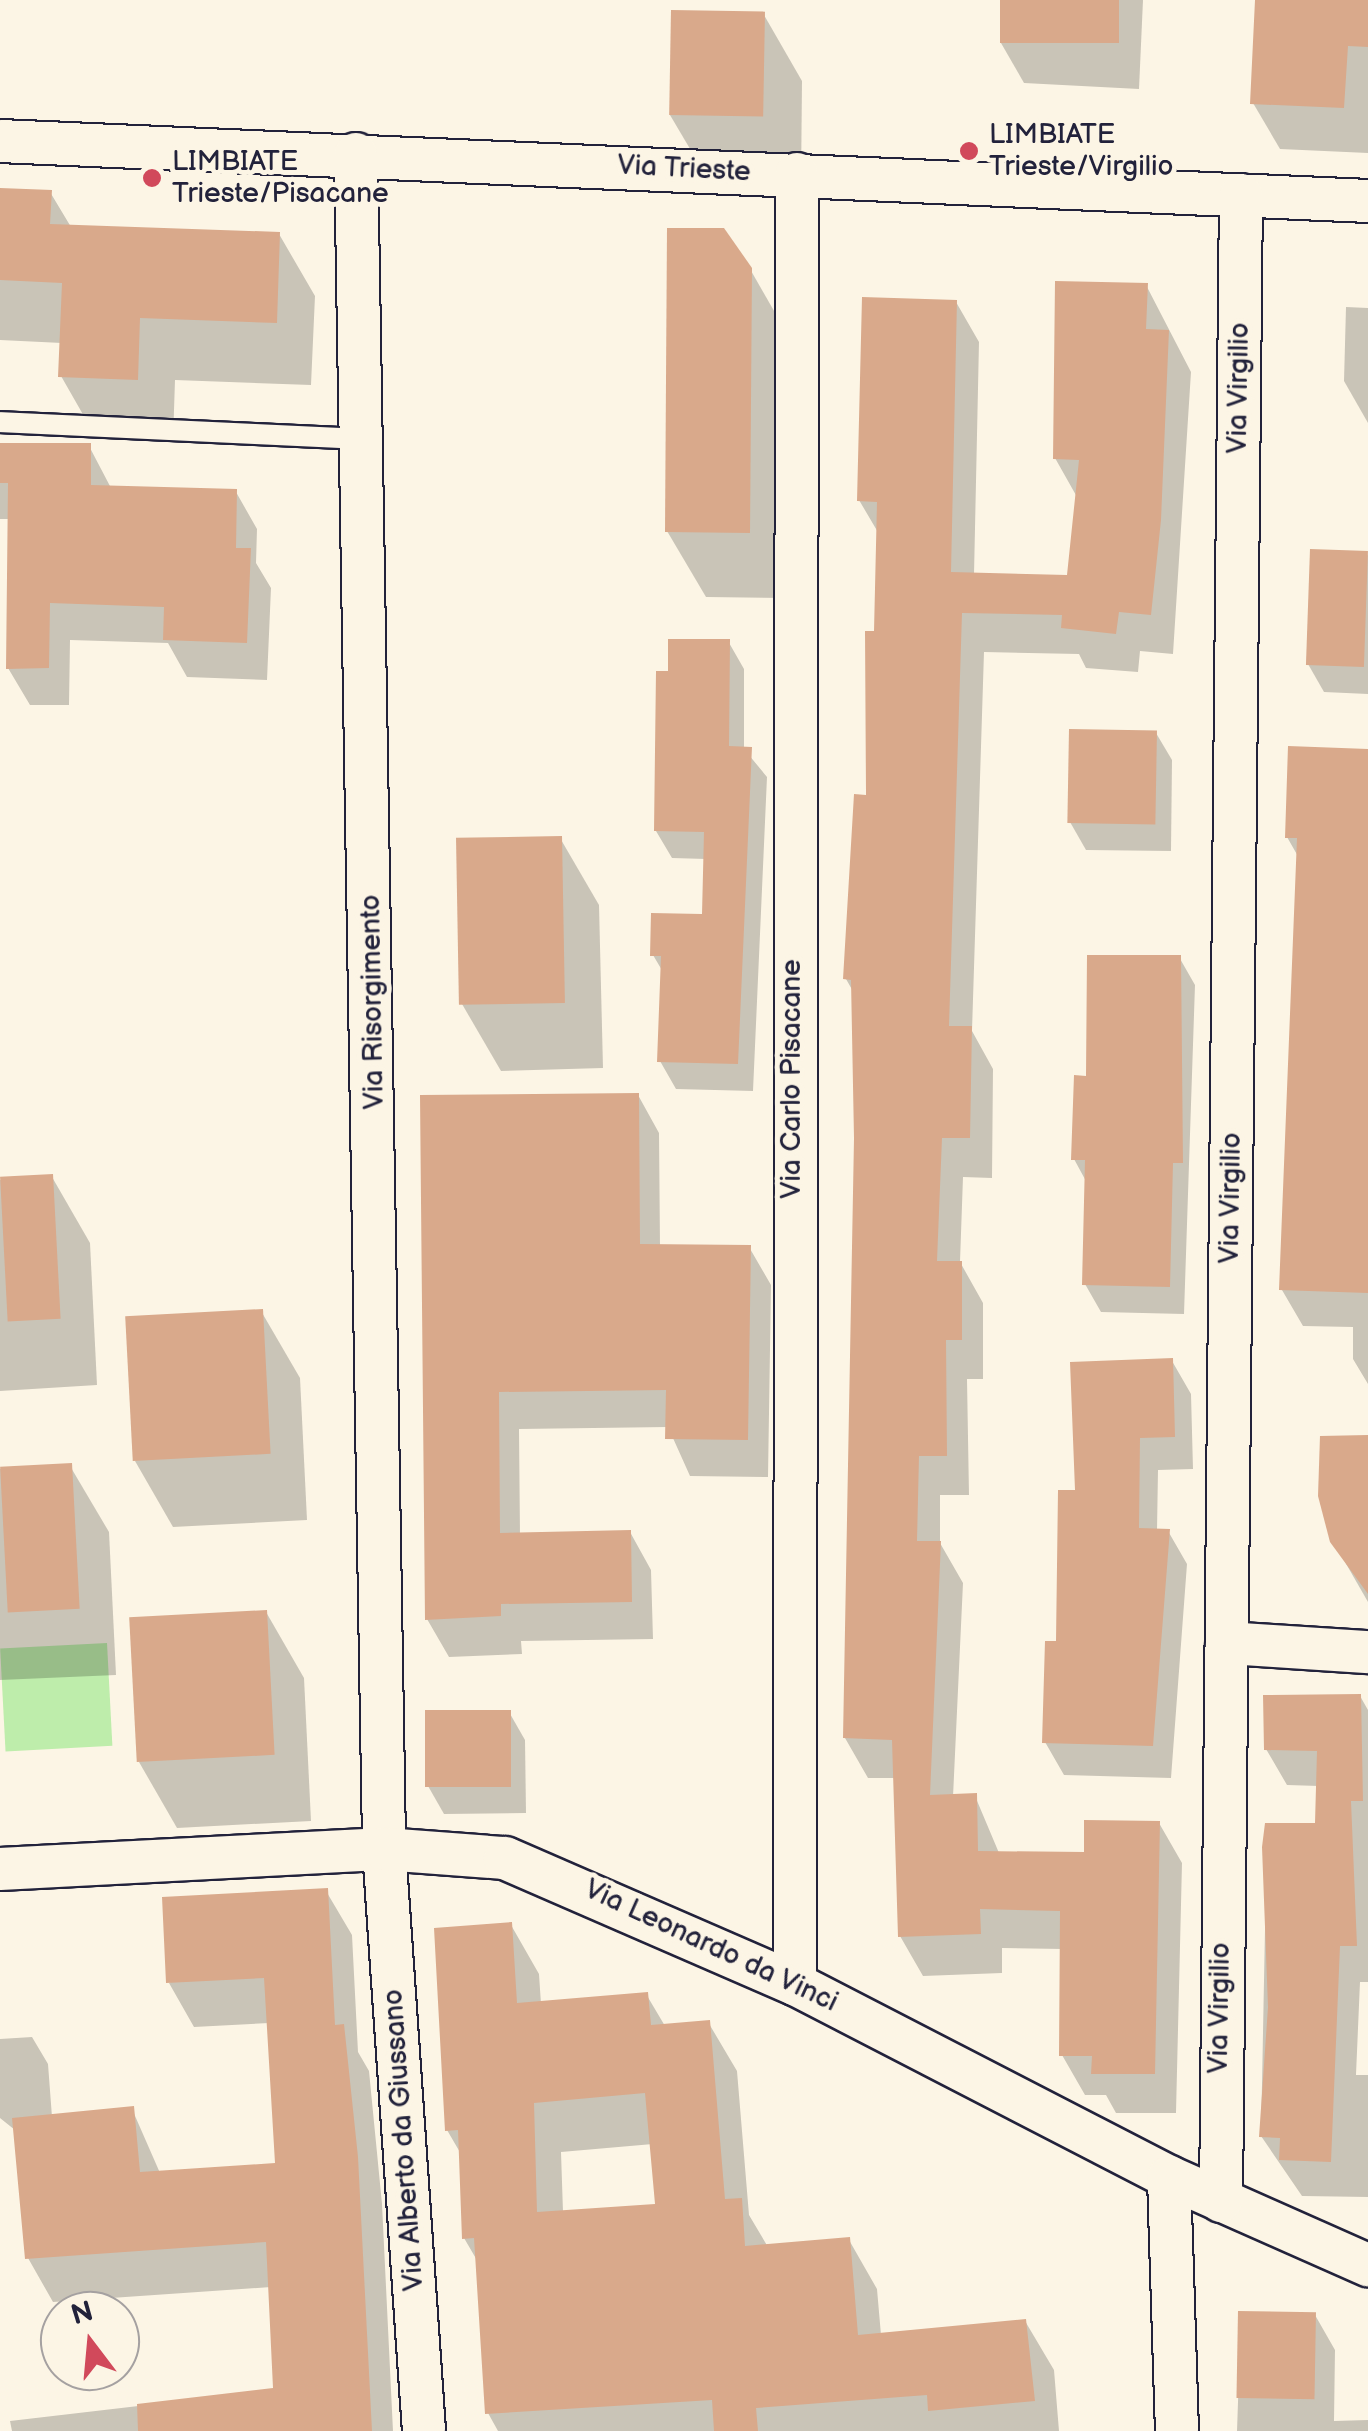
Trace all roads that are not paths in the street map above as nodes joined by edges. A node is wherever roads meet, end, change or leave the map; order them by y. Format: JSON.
{"nodes":[{"id":1,"x":0,"y":141,"type":"edge"},
{"id":2,"x":356,"y":154,"type":"junction"},
{"id":3,"x":797,"y":174,"type":"junction"},
{"id":4,"x":1241,"y":195,"type":"junction"},
{"id":5,"x":1368,"y":201,"type":"edge"},
{"id":6,"x":0,"y":422,"type":"edge"},
{"id":7,"x":363,"y":440,"type":"junction"},
{"id":8,"x":1227,"y":1643,"type":"junction"},
{"id":9,"x":1368,"y":1652,"type":"edge"},
{"id":10,"x":384,"y":1849,"type":"junction"},
{"id":11,"x":0,"y":1869,"type":"edge"},
{"id":12,"x":794,"y":1984,"type":"junction"},
{"id":13,"x":1169,"y":2176,"type":"junction"},
{"id":14,"x":1221,"y":2201,"type":"junction"},
{"id":15,"x":1368,"y":2265,"type":"edge"},
{"id":16,"x":424,"y":2431,"type":"edge"},
{"id":17,"x":1178,"y":2431,"type":"edge"}],
"edges":[{"from":1,"to":2,"type":"street","name":"Via Trieste"},
{"from":2,"to":3,"type":"street","name":"Via Trieste"},
{"from":2,"to":7,"type":"street","name":"Via Risorgimento"},
{"from":3,"to":4,"type":"street","name":"Via Trieste"},
{"from":3,"to":12,"type":"street","name":"Via Carlo Pisacane"},
{"from":4,"to":5,"type":"street","name":"Via Trieste"},
{"from":4,"to":8,"type":"street","name":"Via Virgilio"},
{"from":6,"to":7,"type":"lane"},
{"from":7,"to":10,"type":"street","name":"Via Risorgimento"},
{"from":8,"to":9,"type":"street"},
{"from":8,"to":14,"type":"street","name":"Via Virgilio"},
{"from":10,"to":11,"type":"street","name":"Via Leonardo da Vinci"},
{"from":10,"to":12,"type":"street","name":"Via Leonardo da Vinci"},
{"from":10,"to":16,"type":"street","name":"Via Alberto da Giussano"},
{"from":12,"to":13,"type":"street","name":"Via Leonardo da Vinci"},
{"from":13,"to":14,"type":"street","name":"Via Leonardo da Vinci"},
{"from":13,"to":17,"type":"street"},
{"from":14,"to":15,"type":"street","name":"Via Leonardo da Vinci"}]}
